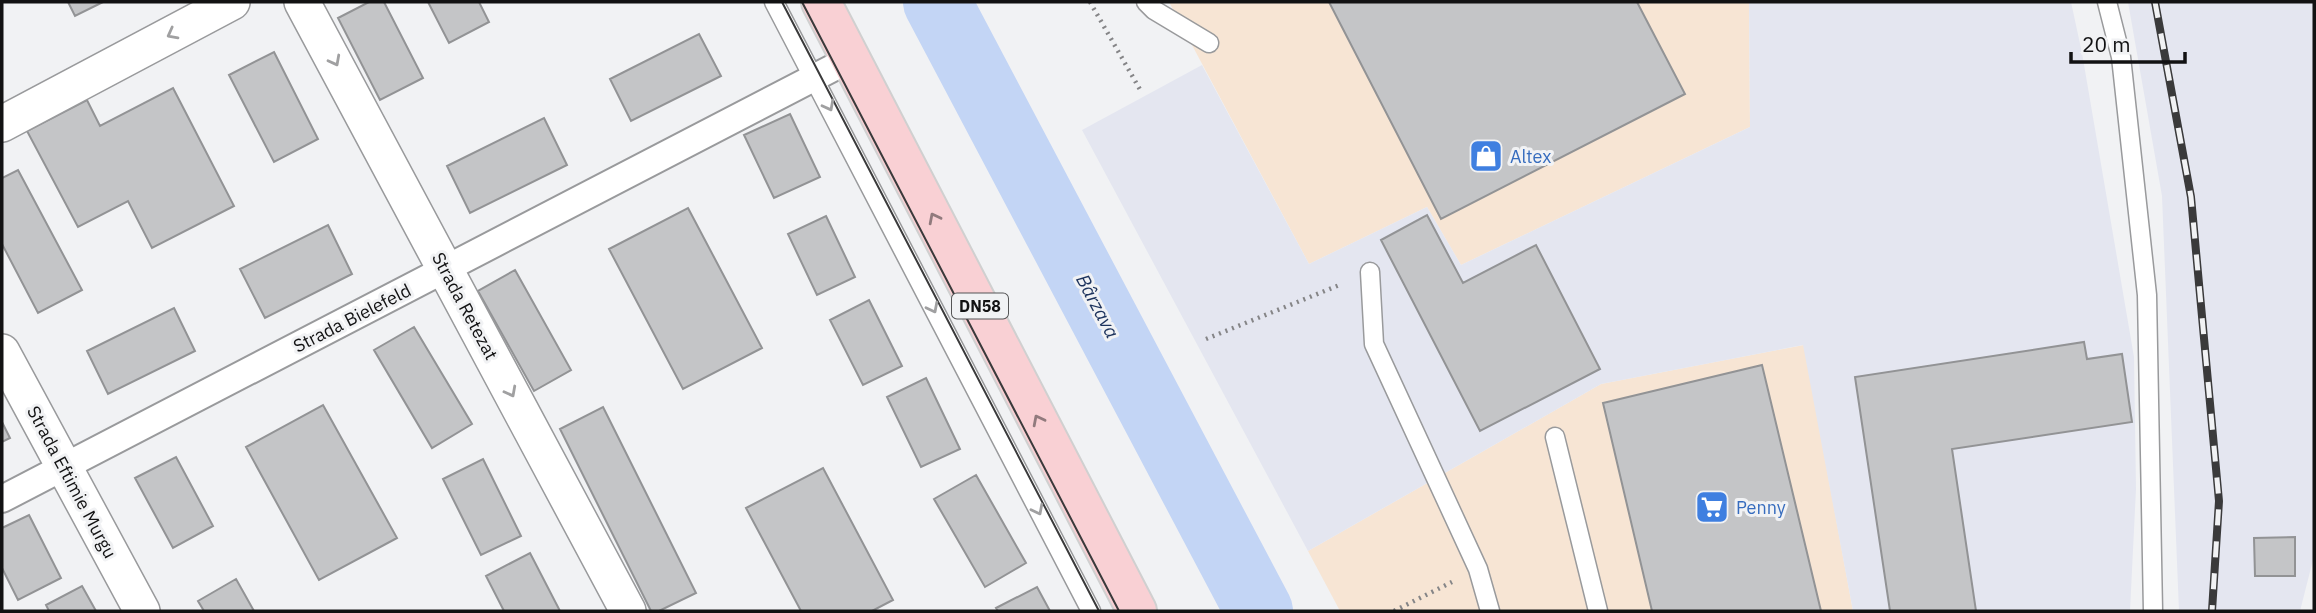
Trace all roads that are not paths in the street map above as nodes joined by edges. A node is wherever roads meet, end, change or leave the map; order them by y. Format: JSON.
{"nodes":[{"id":1,"x":232,"y":2,"type":"edge"},
{"id":2,"x":302,"y":2,"type":"edge"},
{"id":3,"x":774,"y":2,"type":"edge"},
{"id":4,"x":821,"y":2,"type":"edge"},
{"id":5,"x":1146,"y":2,"type":"edge"},
{"id":6,"x":2107,"y":2,"type":"edge"},
{"id":7,"x":1209,"y":43,"type":"dead end"},
{"id":8,"x":852,"y":58,"type":"junction"},
{"id":9,"x":814,"y":78,"type":"junction"},
{"id":10,"x":2,"y":124,"type":"edge"},
{"id":11,"x":446,"y":269,"type":"junction"},
{"id":12,"x":1370,"y":272,"type":"road end"},
{"id":13,"x":2,"y":352,"type":"edge"},
{"id":14,"x":1555,"y":437,"type":"dead end"},
{"id":15,"x":64,"y":467,"type":"junction"},
{"id":16,"x":2,"y":499,"type":"edge"},
{"id":17,"x":142,"y":611,"type":"edge"},
{"id":18,"x":628,"y":611,"type":"edge"},
{"id":19,"x":1091,"y":611,"type":"edge"},
{"id":20,"x":1137,"y":611,"type":"edge"},
{"id":21,"x":1490,"y":611,"type":"edge"},
{"id":22,"x":1598,"y":611,"type":"edge"},
{"id":23,"x":2153,"y":611,"type":"edge"}],
"edges":[{"from":1,"to":10,"type":"street","one_way":true},
{"from":2,"to":11,"type":"street","name":"Strada Retezat","one_way":true},
{"from":3,"to":9,"type":"lane"},
{"from":4,"to":8,"type":"main road","number":"DN58"},
{"from":5,"to":7,"type":"lane"},
{"from":6,"to":23,"type":"lane"},
{"from":8,"to":9,"type":"street","name":"Strada Bielefeld"},
{"from":20,"to":8,"type":"main road","number":"DN58","one_way":true},
{"from":9,"to":11,"type":"street","name":"Strada Bielefeld"},
{"from":9,"to":19,"type":"lane","one_way":true},
{"from":11,"to":15,"type":"street","name":"Strada Bielefeld"},
{"from":11,"to":18,"type":"street","name":"Strada Retezat","one_way":true},
{"from":12,"to":21,"type":"lane"},
{"from":13,"to":15,"type":"street","name":"Strada Eftimie Murgu"},
{"from":14,"to":22,"type":"lane"},
{"from":15,"to":16,"type":"street","name":"Strada Bielefeld"},
{"from":15,"to":17,"type":"street","name":"Strada Eftimie Murgu"}]}
